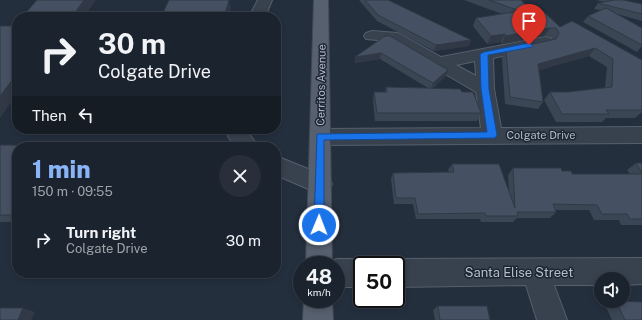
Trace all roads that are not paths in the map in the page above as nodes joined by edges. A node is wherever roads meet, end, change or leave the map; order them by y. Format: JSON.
{"nodes":[{"id":1,"x":265,"y":0,"type":"edge"},
{"id":2,"x":321,"y":0,"type":"edge"},
{"id":3,"x":259,"y":12,"type":"edge"},
{"id":4,"x":372,"y":36,"type":"dead end"},
{"id":5,"x":545,"y":42,"type":"edge"},
{"id":6,"x":484,"y":54,"type":"junction"},
{"id":7,"x":438,"y":62,"type":"junction"},
{"id":8,"x":485,"y":89,"type":"junction"},
{"id":9,"x":238,"y":134,"type":"edge"},
{"id":10,"x":492,"y":135,"type":"junction"},
{"id":11,"x":642,"y":135,"type":"edge"},
{"id":12,"x":320,"y":137,"type":"junction"},
{"id":13,"x":243,"y":142,"type":"edge"},
{"id":14,"x":281,"y":167,"type":"edge"},
{"id":15,"x":320,"y":184,"type":"junction"},
{"id":16,"x":319,"y":256,"type":"edge"},
{"id":17,"x":642,"y":271,"type":"edge"},
{"id":18,"x":405,"y":272,"type":"edge"},
{"id":19,"x":535,"y":272,"type":"junction"},
{"id":20,"x":318,"y":308,"type":"edge"},
{"id":21,"x":318,"y":320,"type":"edge"},
{"id":22,"x":552,"y":320,"type":"edge"}],
"edges":[{"from":1,"to":3,"type":"street"},
{"from":2,"to":12,"type":"main road","name":"Cerritos Avenue"},
{"from":4,"to":7,"type":"street"},
{"from":5,"to":6,"type":"street"},
{"from":6,"to":7,"type":"street"},
{"from":6,"to":8,"type":"street"},
{"from":7,"to":8,"type":"street"},
{"from":8,"to":10,"type":"street"},
{"from":9,"to":13,"type":"street"},
{"from":10,"to":11,"type":"street","name":"Colgate Drive"},
{"from":10,"to":12,"type":"street","name":"Colgate Drive"},
{"from":12,"to":15,"type":"main road","name":"Cerritos Avenue"},
{"from":14,"to":15,"type":"street"},
{"from":15,"to":16,"type":"main road","name":"Cerritos Avenue"},
{"from":17,"to":19,"type":"street","name":"Santa Elise Street"},
{"from":18,"to":19,"type":"street","name":"Santa Elise Street"},
{"from":19,"to":22,"type":"street"},
{"from":20,"to":21,"type":"main road"}]}
